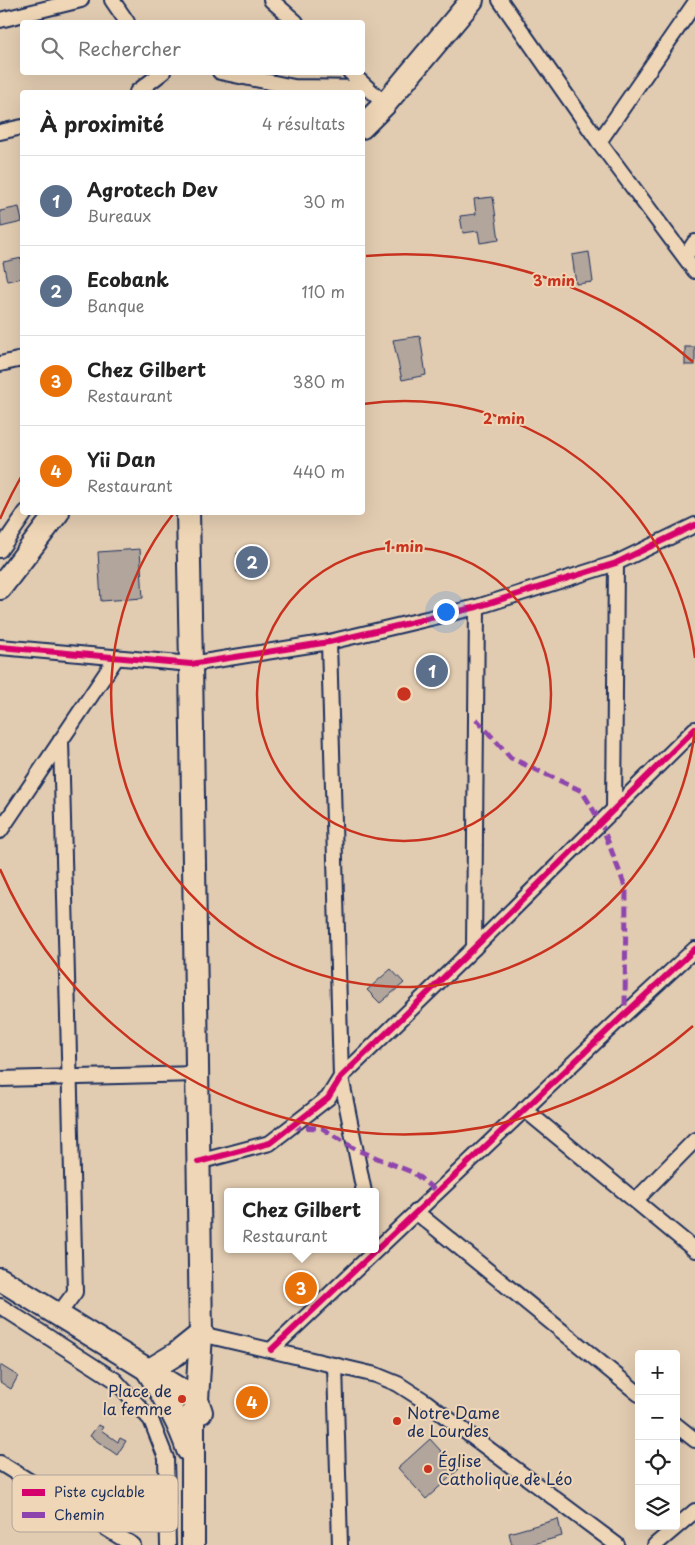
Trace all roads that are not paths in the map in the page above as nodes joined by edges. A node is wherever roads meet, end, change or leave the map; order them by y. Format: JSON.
{"nodes":[{"id":1,"x":81,"y":0,"type":"edge"},
{"id":2,"x":112,"y":0,"type":"edge"},
{"id":3,"x":271,"y":0,"type":"edge"},
{"id":4,"x":472,"y":0,"type":"edge"},
{"id":5,"x":500,"y":0,"type":"edge"},
{"id":6,"x":695,"y":3,"type":"edge"},
{"id":7,"x":0,"y":20,"type":"edge"},
{"id":8,"x":126,"y":20,"type":"edge"},
{"id":9,"x":294,"y":20,"type":"edge"},
{"id":10,"x":160,"y":75,"type":"edge"},
{"id":11,"x":235,"y":75,"type":"edge"},
{"id":12,"x":353,"y":75,"type":"edge"},
{"id":13,"x":367,"y":88,"type":"junction"},
{"id":14,"x":140,"y":90,"type":"edge"},
{"id":15,"x":385,"y":104,"type":"junction"},
{"id":16,"x":365,"y":124,"type":"edge"},
{"id":17,"x":20,"y":127,"type":"edge"},
{"id":18,"x":0,"y":132,"type":"edge"},
{"id":19,"x":599,"y":142,"type":"junction"},
{"id":20,"x":695,"y":242,"type":"edge"},
{"id":21,"x":685,"y":257,"type":"junction"},
{"id":22,"x":695,"y":271,"type":"edge"},
{"id":23,"x":20,"y":359,"type":"edge"},
{"id":24,"x":0,"y":364,"type":"edge"},
{"id":25,"x":23,"y":515,"type":"edge"},
{"id":26,"x":56,"y":515,"type":"edge"},
{"id":27,"x":188,"y":515,"type":"edge"},
{"id":28,"x":695,"y":525,"type":"edge"},
{"id":29,"x":4,"y":538,"type":"edge"},
{"id":30,"x":0,"y":550,"type":"edge"},
{"id":31,"x":616,"y":564,"type":"junction"},
{"id":32,"x":0,"y":588,"type":"edge"},
{"id":33,"x":477,"y":608,"type":"junction"},
{"id":34,"x":329,"y":642,"type":"junction"},
{"id":35,"x":0,"y":647,"type":"edge"},
{"id":36,"x":117,"y":657,"type":"junction"},
{"id":37,"x":191,"y":664,"type":"junction"},
{"id":38,"x":695,"y":729,"type":"edge"},
{"id":39,"x":61,"y":740,"type":"junction"},
{"id":40,"x":614,"y":811,"type":"junction"},
{"id":41,"x":0,"y":831,"type":"edge"},
{"id":42,"x":474,"y":948,"type":"junction"},
{"id":43,"x":695,"y":949,"type":"edge"},
{"id":44,"x":197,"y":1074,"type":"junction"},
{"id":45,"x":70,"y":1077,"type":"junction"},
{"id":46,"x":341,"y":1077,"type":"junction"},
{"id":47,"x":0,"y":1079,"type":"edge"},
{"id":48,"x":524,"y":1109,"type":"junction"},
{"id":49,"x":695,"y":1140,"type":"edge"},
{"id":50,"x":198,"y":1162,"type":"junction"},
{"id":51,"x":363,"y":1188,"type":"edge"},
{"id":52,"x":636,"y":1200,"type":"junction"},
{"id":53,"x":416,"y":1212,"type":"junction"},
{"id":54,"x":379,"y":1243,"type":"edge"},
{"id":55,"x":695,"y":1250,"type":"edge"},
{"id":56,"x":366,"y":1254,"type":"edge"},
{"id":57,"x":0,"y":1279,"type":"edge"},
{"id":58,"x":0,"y":1306,"type":"edge"},
{"id":59,"x":58,"y":1314,"type":"junction"},
{"id":60,"x":201,"y":1334,"type":"junction"},
{"id":61,"x":270,"y":1350,"type":"junction"},
{"id":62,"x":335,"y":1365,"type":"junction"},
{"id":63,"x":148,"y":1371,"type":"junction"},
{"id":64,"x":635,"y":1391,"type":"edge"},
{"id":65,"x":198,"y":1400,"type":"junction"},
{"id":66,"x":680,"y":1428,"type":"edge"},
{"id":67,"x":695,"y":1440,"type":"edge"},
{"id":68,"x":0,"y":1463,"type":"edge"},
{"id":69,"x":19,"y":1475,"type":"edge"},
{"id":70,"x":166,"y":1475,"type":"edge"},
{"id":71,"x":193,"y":1476,"type":"junction"},
{"id":72,"x":695,"y":1511,"type":"edge"},
{"id":73,"x":112,"y":1532,"type":"edge"},
{"id":74,"x":168,"y":1532,"type":"edge"},
{"id":75,"x":133,"y":1545,"type":"edge"},
{"id":76,"x":168,"y":1545,"type":"edge"},
{"id":77,"x":193,"y":1545,"type":"edge"},
{"id":78,"x":204,"y":1545,"type":"edge"},
{"id":79,"x":340,"y":1545,"type":"edge"},
{"id":80,"x":617,"y":1545,"type":"edge"},
{"id":81,"x":655,"y":1545,"type":"edge"}],
"edges":[{"from":1,"to":7,"type":"street"},
{"from":2,"to":8,"type":"street"},
{"from":3,"to":9,"type":"street"},
{"from":4,"to":15,"type":"main road"},
{"from":5,"to":19,"type":"street"},
{"from":6,"to":19,"type":"street"},
{"from":10,"to":14,"type":"street"},
{"from":11,"to":13,"type":"street"},
{"from":12,"to":13,"type":"street"},
{"from":13,"to":15,"type":"street"},
{"from":15,"to":16,"type":"main road"},
{"from":17,"to":18,"type":"street"},
{"from":19,"to":21,"type":"street"},
{"from":20,"to":21,"type":"street"},
{"from":21,"to":22,"type":"street"},
{"from":23,"to":24,"type":"street"},
{"from":25,"to":29,"type":"street"},
{"from":26,"to":32,"type":"main road"},
{"from":27,"to":37,"type":"main road"},
{"from":28,"to":31,"type":"street"},
{"from":29,"to":30,"type":"street"},
{"from":31,"to":33,"type":"street"},
{"from":31,"to":40,"type":"street"},
{"from":33,"to":34,"type":"street"},
{"from":33,"to":42,"type":"street"},
{"from":34,"to":37,"type":"street"},
{"from":34,"to":46,"type":"street"},
{"from":35,"to":36,"type":"street"},
{"from":36,"to":37,"type":"street"},
{"from":36,"to":39,"type":"street"},
{"from":37,"to":44,"type":"main road"},
{"from":38,"to":40,"type":"street"},
{"from":39,"to":41,"type":"street"},
{"from":39,"to":45,"type":"street"},
{"from":40,"to":42,"type":"street"},
{"from":42,"to":46,"type":"street"},
{"from":43,"to":48,"type":"street"},
{"from":44,"to":45,"type":"street"},
{"from":44,"to":50,"type":"main road"},
{"from":45,"to":47,"type":"street"},
{"from":45,"to":59,"type":"street"},
{"from":46,"to":50,"type":"street"},
{"from":46,"to":51,"type":"street"},
{"from":48,"to":52,"type":"street"},
{"from":48,"to":53,"type":"street"},
{"from":49,"to":52,"type":"street"},
{"from":50,"to":60,"type":"main road"},
{"from":52,"to":55,"type":"street"},
{"from":53,"to":54,"type":"street"},
{"from":53,"to":64,"type":"street"},
{"from":56,"to":61,"type":"street"},
{"from":57,"to":59,"type":"main road"},
{"from":58,"to":70,"type":"street"},
{"from":59,"to":63,"type":"main road"},
{"from":60,"to":61,"type":"street"},
{"from":60,"to":63,"type":"main road"},
{"from":60,"to":65,"type":"main road"},
{"from":61,"to":62,"type":"street"},
{"from":62,"to":79,"type":"street"},
{"from":62,"to":80,"type":"street"},
{"from":63,"to":65,"type":"main road"},
{"from":63,"to":71,"type":"main road"},
{"from":65,"to":71,"type":"main road"},
{"from":65,"to":78,"type":"main road"},
{"from":66,"to":67,"type":"street"},
{"from":68,"to":69,"type":"street"},
{"from":71,"to":77,"type":"main road"},
{"from":72,"to":81,"type":"street"},
{"from":73,"to":75,"type":"street"},
{"from":74,"to":76,"type":"street"}]}
